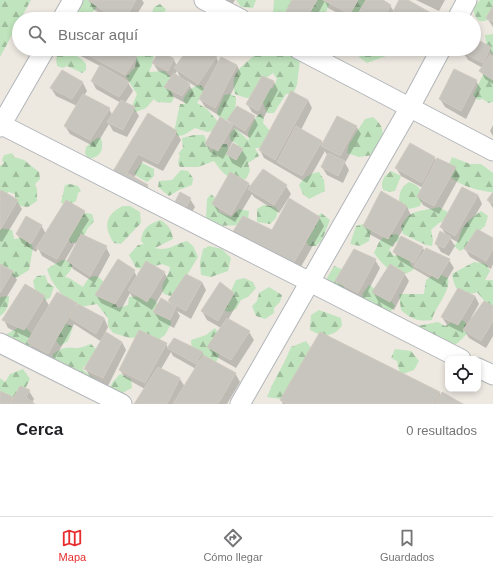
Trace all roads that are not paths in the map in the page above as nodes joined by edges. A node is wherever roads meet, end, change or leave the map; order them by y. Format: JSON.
{"nodes":[{"id":1,"x":73,"y":0,"type":"edge"},
{"id":2,"x":204,"y":0,"type":"edge"},
{"id":3,"x":467,"y":0,"type":"edge"},
{"id":4,"x":66,"y":12,"type":"edge"},
{"id":5,"x":227,"y":12,"type":"edge"},
{"id":6,"x":461,"y":12,"type":"edge"},
{"id":7,"x":41,"y":56,"type":"edge"},
{"id":8,"x":312,"y":56,"type":"edge"},
{"id":9,"x":437,"y":56,"type":"edge"},
{"id":10,"x":410,"y":107,"type":"junction"},
{"id":11,"x":0,"y":125,"type":"edge"},
{"id":12,"x":493,"y":151,"type":"edge"},
{"id":13,"x":311,"y":281,"type":"junction"},
{"id":14,"x":0,"y":343,"type":"edge"},
{"id":15,"x":455,"y":356,"type":"edge"},
{"id":16,"x":481,"y":369,"type":"edge"},
{"id":17,"x":493,"y":375,"type":"edge"},
{"id":18,"x":122,"y":404,"type":"edge"},
{"id":19,"x":240,"y":404,"type":"edge"}],
"edges":[{"from":1,"to":4,"type":"street"},
{"from":2,"to":5,"type":"street"},
{"from":3,"to":6,"type":"street"},
{"from":7,"to":11,"type":"street"},
{"from":8,"to":10,"type":"street"},
{"from":9,"to":10,"type":"street"},
{"from":10,"to":12,"type":"street"},
{"from":10,"to":13,"type":"street"},
{"from":11,"to":13,"type":"street"},
{"from":13,"to":15,"type":"street"},
{"from":13,"to":19,"type":"street"},
{"from":14,"to":18,"type":"street"},
{"from":16,"to":17,"type":"street"}]}
